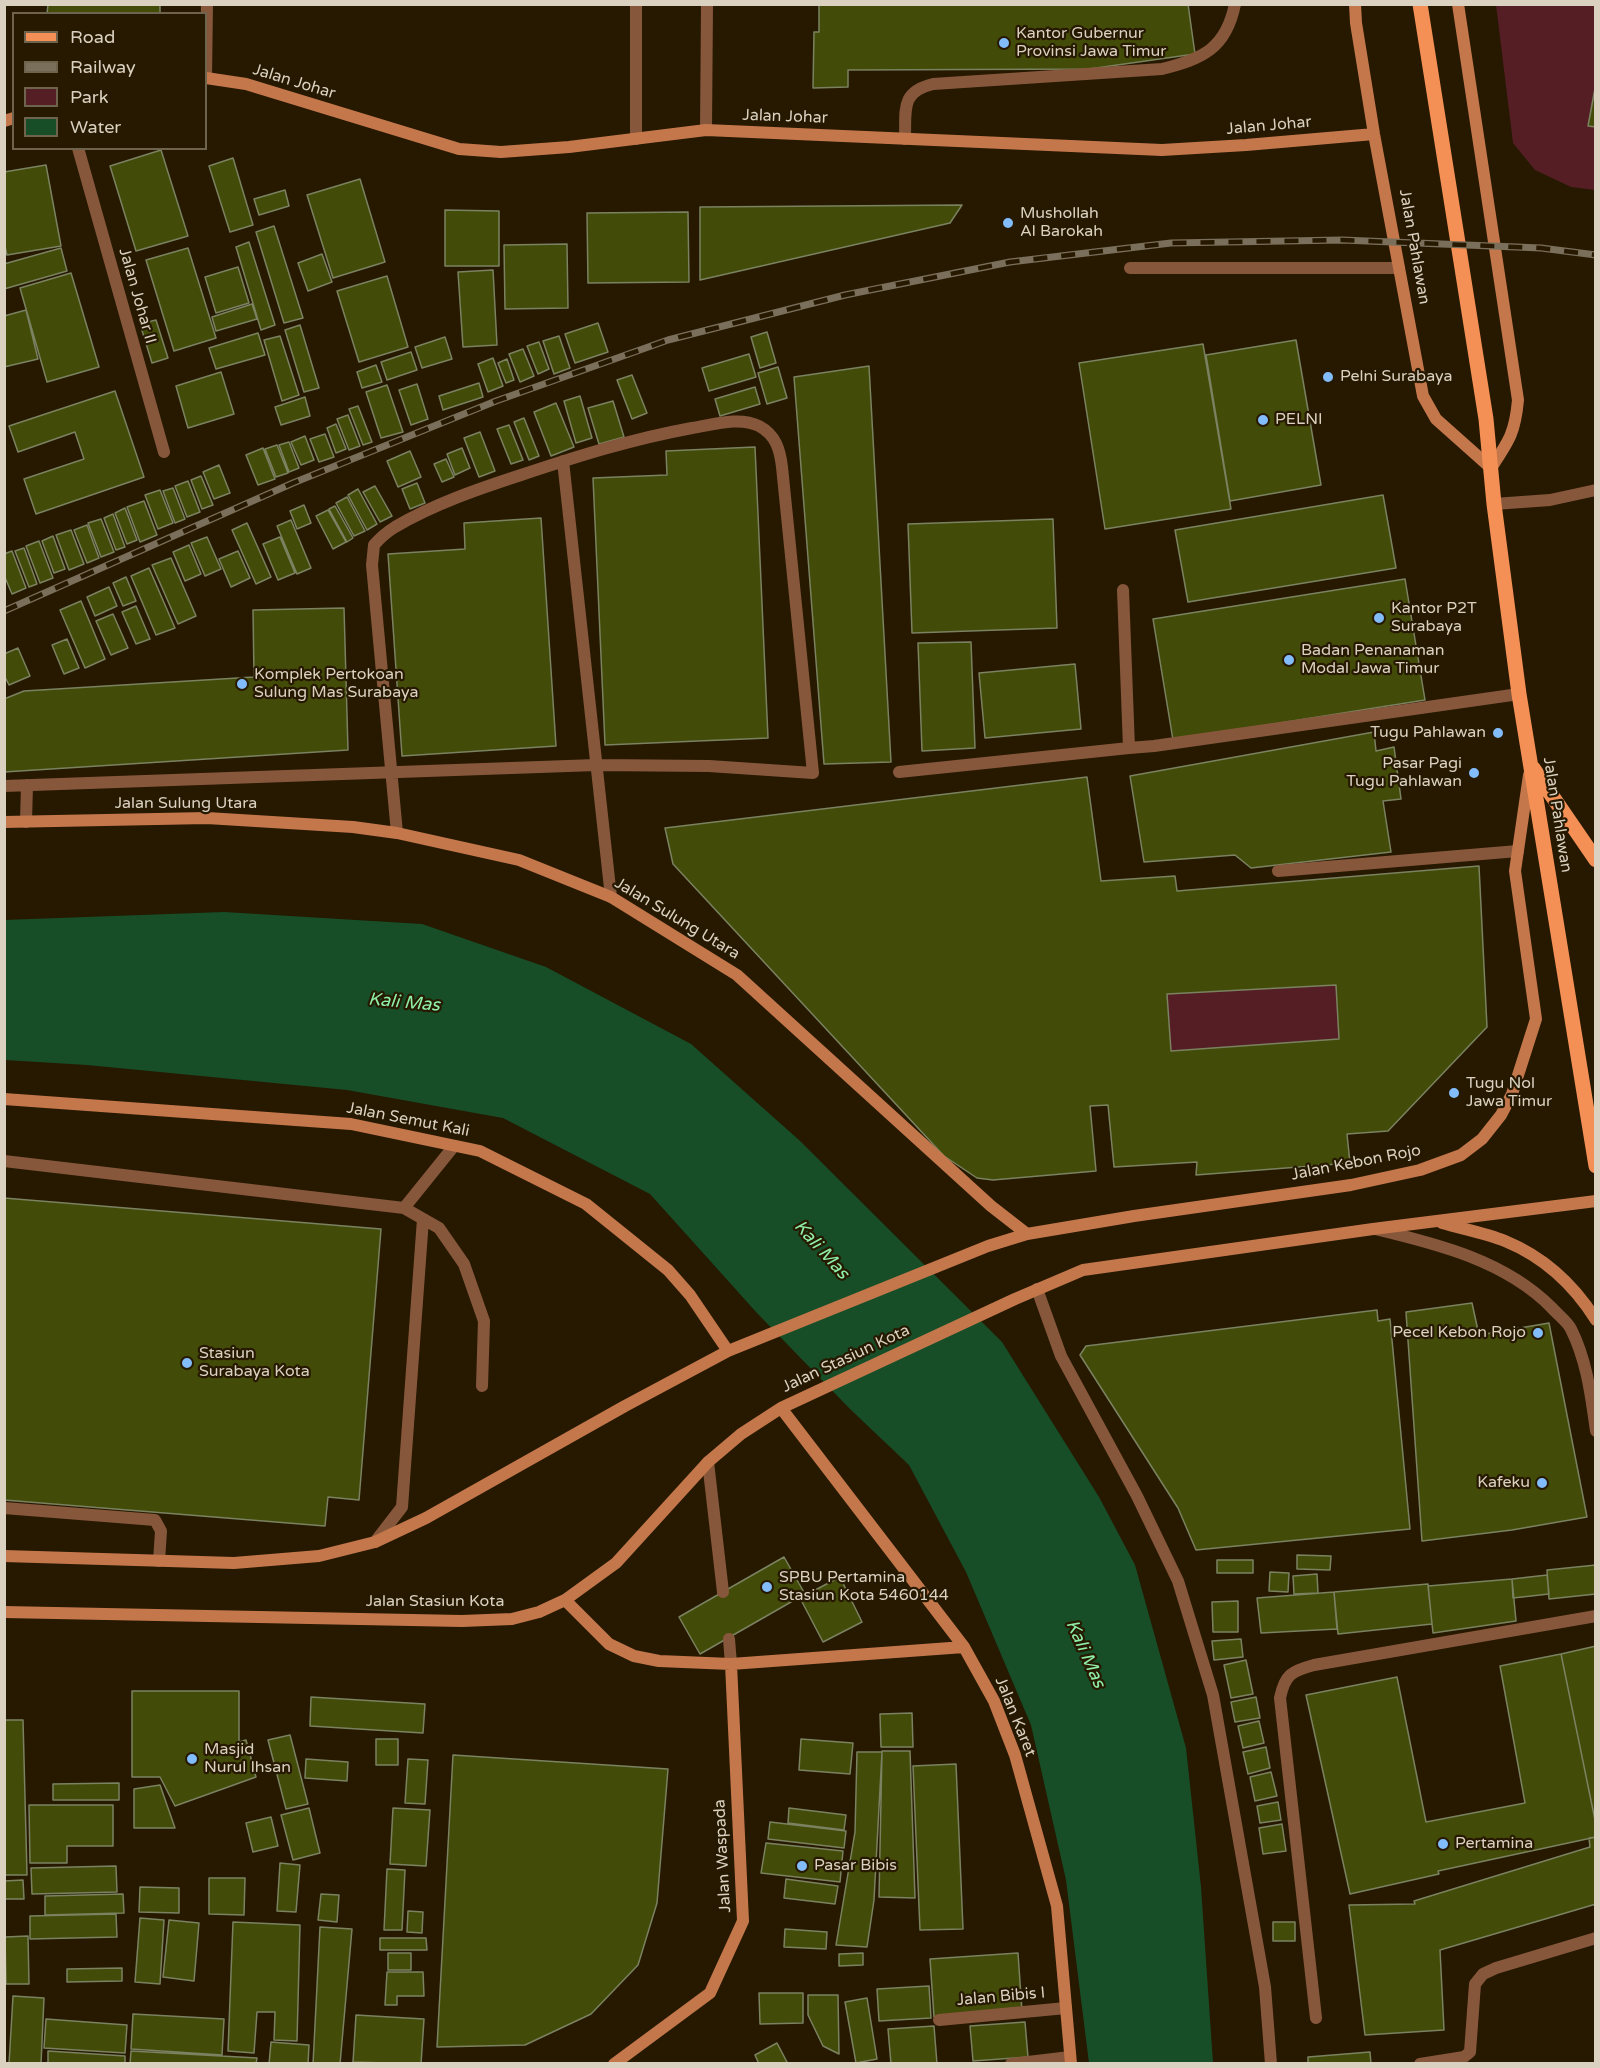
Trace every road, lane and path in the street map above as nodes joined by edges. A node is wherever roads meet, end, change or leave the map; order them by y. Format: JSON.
{"nodes":[{"id":1,"x":636,"y":4,"type":"edge"},
{"id":2,"x":707,"y":4,"type":"edge"},
{"id":3,"x":1235,"y":4,"type":"edge"},
{"id":4,"x":1355,"y":4,"type":"edge"},
{"id":5,"x":1420,"y":4,"type":"edge"},
{"id":6,"x":1458,"y":4,"type":"edge"},
{"id":7,"x":207,"y":78,"type":"edge"},
{"id":8,"x":706,"y":130,"type":"junction"},
{"id":9,"x":1374,"y":134,"type":"junction"},
{"id":10,"x":636,"y":139,"type":"junction"},
{"id":11,"x":905,"y":139,"type":"junction"},
{"id":12,"x":79,"y":150,"type":"edge"},
{"id":13,"x":1130,"y":268,"type":"dead end"},
{"id":14,"x":1399,"y":268,"type":"junction"},
{"id":15,"x":164,"y":452,"type":"dead end"},
{"id":16,"x":563,"y":461,"type":"junction"},
{"id":17,"x":1491,"y":468,"type":"junction"},
{"id":18,"x":1596,"y":490,"type":"edge"},
{"id":19,"x":1494,"y":504,"type":"junction"},
{"id":20,"x":1123,"y":590,"type":"dead end"},
{"id":21,"x":1520,"y":694,"type":"junction"},
{"id":22,"x":1129,"y":748,"type":"junction"},
{"id":23,"x":596,"y":765,"type":"junction"},
{"id":24,"x":1531,"y":765,"type":"junction"},
{"id":25,"x":392,"y":771,"type":"junction"},
{"id":26,"x":899,"y":772,"type":"dead end"},
{"id":27,"x":27,"y":785,"type":"junction"},
{"id":28,"x":4,"y":786,"type":"edge"},
{"id":29,"x":4,"y":822,"type":"edge"},
{"id":30,"x":26,"y":822,"type":"junction"},
{"id":31,"x":397,"y":833,"type":"junction"},
{"id":32,"x":1518,"y":851,"type":"junction"},
{"id":33,"x":1596,"y":860,"type":"edge"},
{"id":34,"x":1278,"y":871,"type":"dead end"},
{"id":35,"x":611,"y":897,"type":"junction"},
{"id":36,"x":4,"y":1100,"type":"edge"},
{"id":37,"x":454,"y":1146,"type":"junction"},
{"id":38,"x":4,"y":1161,"type":"edge"},
{"id":39,"x":1596,"y":1166,"type":"edge"},
{"id":40,"x":1596,"y":1201,"type":"edge"},
{"id":41,"x":404,"y":1208,"type":"junction"},
{"id":42,"x":423,"y":1219,"type":"junction"},
{"id":43,"x":1435,"y":1221,"type":"junction"},
{"id":44,"x":1373,"y":1229,"type":"junction"},
{"id":45,"x":1027,"y":1234,"type":"junction"},
{"id":46,"x":1037,"y":1289,"type":"junction"},
{"id":47,"x":1596,"y":1320,"type":"edge"},
{"id":48,"x":728,"y":1351,"type":"junction"},
{"id":49,"x":482,"y":1386,"type":"dead end"},
{"id":50,"x":781,"y":1408,"type":"junction"},
{"id":51,"x":1596,"y":1431,"type":"edge"},
{"id":52,"x":708,"y":1462,"type":"junction"},
{"id":53,"x":4,"y":1508,"type":"edge"},
{"id":54,"x":375,"y":1542,"type":"junction"},
{"id":55,"x":4,"y":1556,"type":"edge"},
{"id":56,"x":159,"y":1561,"type":"junction"},
{"id":57,"x":723,"y":1592,"type":"dead end"},
{"id":58,"x":565,"y":1600,"type":"junction"},
{"id":59,"x":4,"y":1612,"type":"edge"},
{"id":60,"x":1596,"y":1616,"type":"edge"},
{"id":61,"x":729,"y":1639,"type":"dead end"},
{"id":62,"x":964,"y":1647,"type":"junction"},
{"id":63,"x":731,"y":1664,"type":"junction"},
{"id":64,"x":1596,"y":1938,"type":"edge"},
{"id":65,"x":1066,"y":2008,"type":"junction"},
{"id":66,"x":1317,"y":2018,"type":"dead end"},
{"id":67,"x":939,"y":2020,"type":"dead end"},
{"id":68,"x":1071,"y":2060,"type":"edge"},
{"id":69,"x":615,"y":2064,"type":"edge"},
{"id":70,"x":1011,"y":2064,"type":"edge"},
{"id":71,"x":1271,"y":2064,"type":"edge"},
{"id":72,"x":1420,"y":2064,"type":"edge"}],
"edges":[{"from":1,"to":10,"type":"street"},
{"from":2,"to":8,"type":"street"},
{"from":3,"to":11,"type":"street"},
{"from":4,"to":9,"type":"main road","name":"Jalan Pahlawan"},
{"from":5,"to":17,"type":"main road","name":"Jalan Pahlawan"},
{"from":6,"to":17,"type":"main road"},
{"from":7,"to":10,"type":"main road","name":"Jalan Johar"},
{"from":8,"to":10,"type":"main road","name":"Jalan Johar"},
{"from":8,"to":11,"type":"main road","name":"Jalan Johar"},
{"from":9,"to":11,"type":"main road","name":"Jalan Johar"},
{"from":9,"to":14,"type":"main road","name":"Jalan Pahlawan"},
{"from":12,"to":15,"type":"street","name":"Jalan Johar II"},
{"from":13,"to":14,"type":"street"},
{"from":14,"to":17,"type":"main road","name":"Jalan Pahlawan"},
{"from":16,"to":23,"type":"street"},
{"from":16,"to":23,"type":"street"},
{"from":16,"to":25,"type":"street"},
{"from":17,"to":19,"type":"main road","name":"Jalan Pahlawan"},
{"from":18,"to":19,"type":"street"},
{"from":19,"to":21,"type":"main road","name":"Jalan Pahlawan"},
{"from":20,"to":22,"type":"street"},
{"from":21,"to":22,"type":"street"},
{"from":21,"to":24,"type":"main road","name":"Jalan Pahlawan"},
{"from":22,"to":26,"type":"street"},
{"from":23,"to":25,"type":"street"},
{"from":23,"to":35,"type":"street"},
{"from":24,"to":32,"type":"main road","name":"Jalan Kebon Rojo"},
{"from":24,"to":33,"type":"main road"},
{"from":24,"to":39,"type":"main road","name":"Jalan Pahlawan"},
{"from":25,"to":27,"type":"street"},
{"from":25,"to":31,"type":"street"},
{"from":27,"to":28,"type":"street"},
{"from":27,"to":30,"type":"street"},
{"from":29,"to":30,"type":"main road","name":"Jalan Sulung Utara"},
{"from":30,"to":31,"type":"main road","name":"Jalan Sulung Utara"},
{"from":31,"to":35,"type":"main road","name":"Jalan Sulung Utara"},
{"from":32,"to":34,"type":"street"},
{"from":32,"to":45,"type":"main road","name":"Jalan Kebon Rojo"},
{"from":35,"to":45,"type":"main road","name":"Jalan Sulung Utara"},
{"from":36,"to":37,"type":"main road","name":"Jalan Semut Kali"},
{"from":37,"to":41,"type":"street"},
{"from":37,"to":48,"type":"main road","name":"Jalan Semut Kali"},
{"from":38,"to":41,"type":"street"},
{"from":40,"to":43,"type":"main road"},
{"from":41,"to":42,"type":"street"},
{"from":42,"to":49,"type":"street"},
{"from":42,"to":54,"type":"street"},
{"from":43,"to":44,"type":"main road"},
{"from":43,"to":47,"type":"main road"},
{"from":44,"to":46,"type":"main road"},
{"from":44,"to":51,"type":"street"},
{"from":45,"to":48,"type":"main road","name":"Jalan Kebon Rojo"},
{"from":46,"to":50,"type":"main road","name":"Jalan Stasiun Kota"},
{"from":46,"to":71,"type":"street"},
{"from":48,"to":54,"type":"main road"},
{"from":50,"to":52,"type":"main road","name":"Jalan Stasiun Kota"},
{"from":50,"to":62,"type":"main road","name":"Jalan Karet"},
{"from":52,"to":57,"type":"street"},
{"from":52,"to":58,"type":"main road","name":"Jalan Stasiun Kota"},
{"from":53,"to":56,"type":"street"},
{"from":54,"to":56,"type":"main road"},
{"from":55,"to":56,"type":"main road"},
{"from":58,"to":59,"type":"main road","name":"Jalan Stasiun Kota"},
{"from":58,"to":63,"type":"main road"},
{"from":60,"to":66,"type":"street"},
{"from":61,"to":63,"type":"street"},
{"from":62,"to":63,"type":"main road"},
{"from":62,"to":65,"type":"main road","name":"Jalan Karet"},
{"from":63,"to":69,"type":"main road","name":"Jalan Waspada"},
{"from":64,"to":72,"type":"street"},
{"from":65,"to":67,"type":"street","name":"Jalan Bibis I"},
{"from":65,"to":68,"type":"main road","name":"Jalan Karet"},
{"from":68,"to":70,"type":"street"}]}
